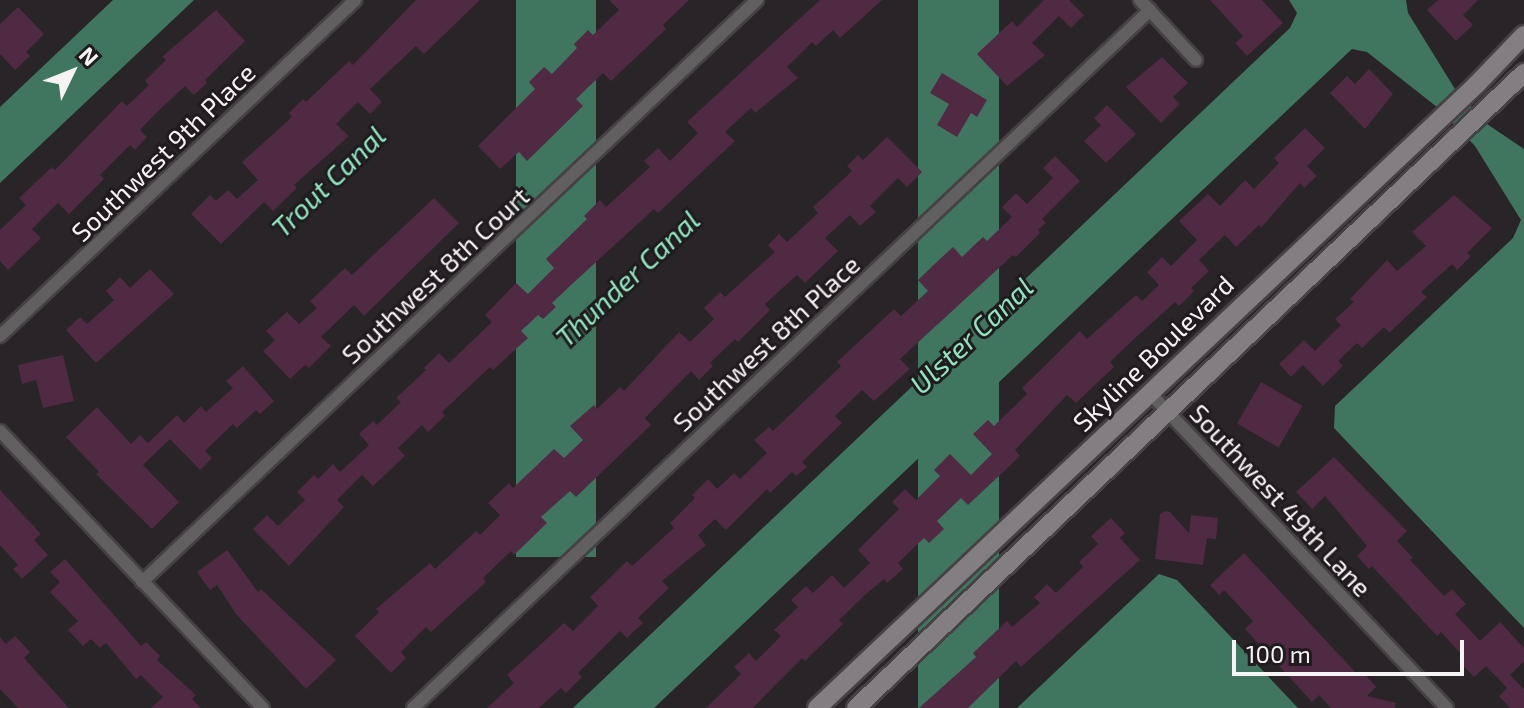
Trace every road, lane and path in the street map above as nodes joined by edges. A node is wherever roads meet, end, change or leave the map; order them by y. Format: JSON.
{"nodes":[{"id":1,"x":355,"y":0,"type":"edge"},
{"id":2,"x":757,"y":0,"type":"edge"},
{"id":3,"x":1145,"y":5,"type":"edge"},
{"id":4,"x":1524,"y":35,"type":"edge"},
{"id":5,"x":1196,"y":60,"type":"dead end"},
{"id":6,"x":1524,"y":73,"type":"edge"},
{"id":7,"x":0,"y":336,"type":"edge"},
{"id":8,"x":1149,"y":392,"type":"junction"},
{"id":9,"x":1168,"y":412,"type":"junction"},
{"id":10,"x":0,"y":431,"type":"edge"},
{"id":11,"x":142,"y":582,"type":"junction"},
{"id":12,"x":263,"y":708,"type":"edge"},
{"id":13,"x":413,"y":708,"type":"edge"},
{"id":14,"x":817,"y":708,"type":"edge"},
{"id":15,"x":856,"y":708,"type":"edge"},
{"id":16,"x":1447,"y":708,"type":"edge"}],
"edges":[{"from":1,"to":7,"type":"street","name":"Southwest 9th Place"},
{"from":2,"to":11,"type":"street","name":"Southwest 8th Court"},
{"from":3,"to":5,"type":"street","name":"Southwest 8th Place"},
{"from":3,"to":13,"type":"street","name":"Southwest 8th Place"},
{"from":4,"to":8,"type":"street","name":"Skyline Boulevard"},
{"from":6,"to":9,"type":"street","name":"Skyline Boulevard"},
{"from":8,"to":9,"type":"street","name":"Southwest 49th Lane"},
{"from":8,"to":14,"type":"street","name":"Skyline Boulevard"},
{"from":9,"to":15,"type":"street","name":"Skyline Boulevard"},
{"from":9,"to":16,"type":"street","name":"Southwest 49th Lane"},
{"from":10,"to":11,"type":"street"},
{"from":11,"to":12,"type":"street"}]}
